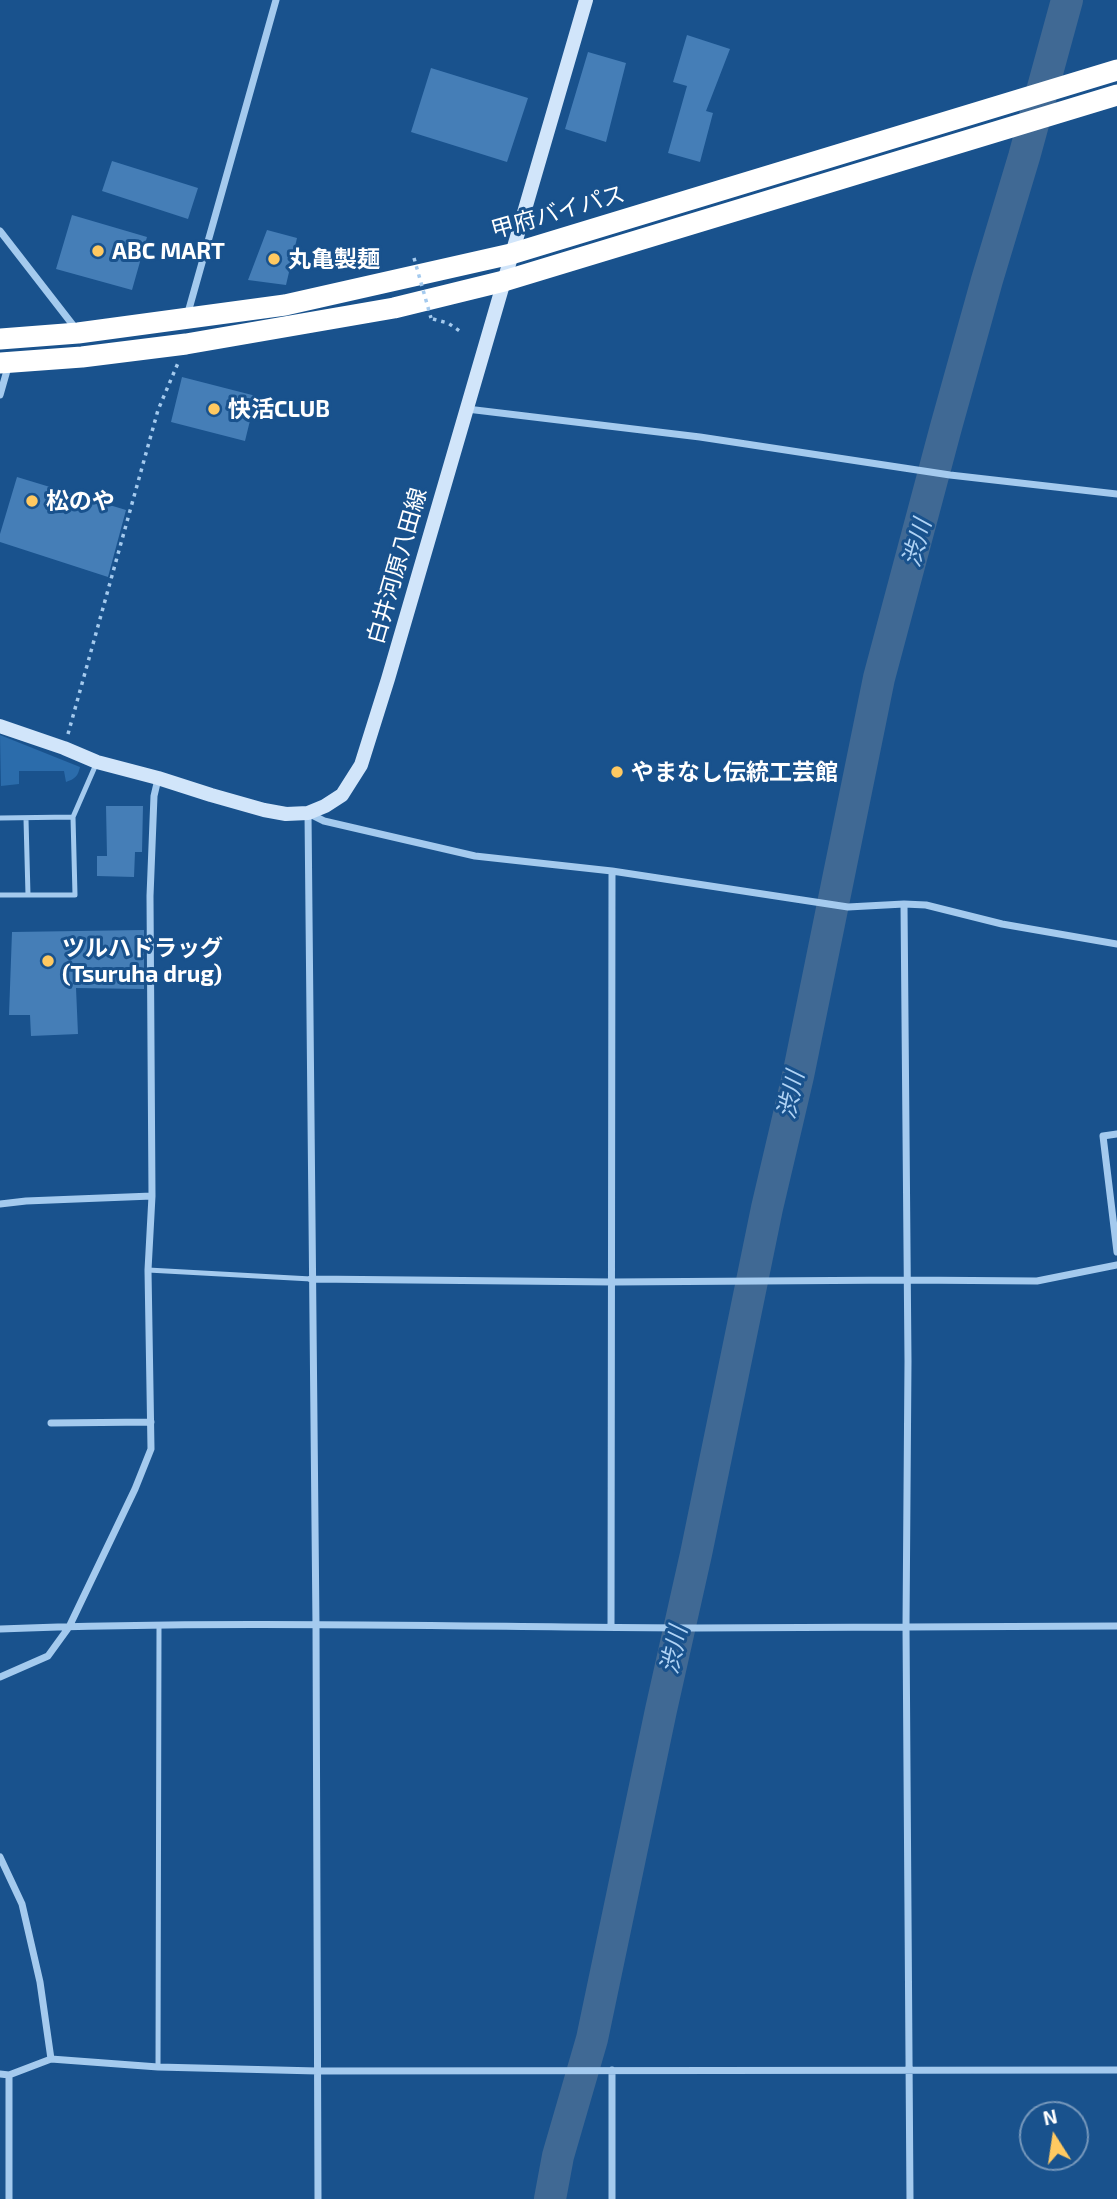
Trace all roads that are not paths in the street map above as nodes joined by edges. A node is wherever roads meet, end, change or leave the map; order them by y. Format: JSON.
{"nodes":[{"id":1,"x":276,"y":0,"type":"edge"},
{"id":2,"x":586,"y":0,"type":"edge"},
{"id":3,"x":1117,"y":70,"type":"edge"},
{"id":4,"x":1117,"y":95,"type":"edge"},
{"id":5,"x":0,"y":231,"type":"edge"},
{"id":6,"x":511,"y":254,"type":"junction"},
{"id":7,"x":504,"y":281,"type":"junction"},
{"id":8,"x":186,"y":319,"type":"junction"},
{"id":9,"x":78,"y":333,"type":"junction"},
{"id":10,"x":0,"y":339,"type":"edge"},
{"id":11,"x":5,"y":363,"type":"edge"},
{"id":12,"x":0,"y":395,"type":"edge"},
{"id":13,"x":466,"y":409,"type":"junction"},
{"id":14,"x":1117,"y":494,"type":"edge"},
{"id":15,"x":0,"y":726,"type":"edge"},
{"id":16,"x":97,"y":762,"type":"junction"},
{"id":17,"x":158,"y":778,"type":"junction"},
{"id":18,"x":307,"y":813,"type":"junction"},
{"id":19,"x":73,"y":817,"type":"junction"},
{"id":20,"x":0,"y":818,"type":"edge"},
{"id":21,"x":26,"y":819,"type":"junction"},
{"id":22,"x":612,"y":870,"type":"junction"},
{"id":23,"x":0,"y":895,"type":"edge"},
{"id":24,"x":28,"y":895,"type":"junction"},
{"id":25,"x":904,"y":904,"type":"junction"},
{"id":26,"x":1117,"y":944,"type":"edge"},
{"id":27,"x":1117,"y":1134,"type":"edge"},
{"id":28,"x":152,"y":1196,"type":"junction"},
{"id":29,"x":0,"y":1204,"type":"edge"},
{"id":30,"x":1117,"y":1252,"type":"edge"},
{"id":31,"x":1117,"y":1265,"type":"edge"},
{"id":32,"x":148,"y":1270,"type":"junction"},
{"id":33,"x":312,"y":1279,"type":"junction"},
{"id":34,"x":906,"y":1280,"type":"junction"},
{"id":35,"x":612,"y":1282,"type":"junction"},
{"id":36,"x":151,"y":1422,"type":"junction"},
{"id":37,"x":51,"y":1423,"type":"dead end"},
{"id":38,"x":316,"y":1625,"type":"junction"},
{"id":39,"x":159,"y":1626,"type":"junction"},
{"id":40,"x":611,"y":1626,"type":"junction"},
{"id":41,"x":906,"y":1626,"type":"junction"},
{"id":42,"x":1117,"y":1626,"type":"edge"},
{"id":43,"x":69,"y":1627,"type":"junction"},
{"id":44,"x":0,"y":1629,"type":"edge"},
{"id":45,"x":0,"y":1677,"type":"edge"},
{"id":46,"x":0,"y":1857,"type":"edge"},
{"id":47,"x":51,"y":2059,"type":"junction"},
{"id":48,"x":158,"y":2067,"type":"junction"},
{"id":49,"x":612,"y":2070,"type":"junction"},
{"id":50,"x":910,"y":2070,"type":"junction"},
{"id":51,"x":1117,"y":2070,"type":"edge"},
{"id":52,"x":317,"y":2071,"type":"junction"},
{"id":53,"x":4,"y":2075,"type":"edge"},
{"id":54,"x":9,"y":2199,"type":"edge"},
{"id":55,"x":318,"y":2199,"type":"edge"},
{"id":56,"x":612,"y":2199,"type":"edge"},
{"id":57,"x":910,"y":2199,"type":"edge"}],
"edges":[{"from":1,"to":8,"type":"street"},
{"from":2,"to":6,"type":"main road","name":"白井河原八田線"},
{"from":3,"to":6,"type":"highway","name":"甲府バイパス"},
{"from":4,"to":7,"type":"highway"},
{"from":5,"to":9,"type":"street"},
{"from":6,"to":7,"type":"main road","name":"白井河原八田線"},
{"from":6,"to":8,"type":"highway","name":"甲府バイパス"},
{"from":7,"to":11,"type":"highway"},
{"from":7,"to":13,"type":"main road","name":"白井河原八田線"},
{"from":8,"to":9,"type":"highway","name":"甲府バイパス"},
{"from":9,"to":10,"type":"highway","name":"甲府バイパス"},
{"from":11,"to":12,"type":"street"},
{"from":13,"to":14,"type":"street"},
{"from":13,"to":18,"type":"main road","name":"白井河原八田線"},
{"from":15,"to":16,"type":"main road","name":"白井河原八田線"},
{"from":16,"to":17,"type":"main road","name":"白井河原八田線"},
{"from":16,"to":19,"type":"lane"},
{"from":17,"to":18,"type":"main road","name":"白井河原八田線"},
{"from":17,"to":28,"type":"street"},
{"from":18,"to":22,"type":"street"},
{"from":18,"to":33,"type":"street"},
{"from":19,"to":21,"type":"lane"},
{"from":19,"to":24,"type":"lane"},
{"from":20,"to":21,"type":"lane"},
{"from":21,"to":24,"type":"lane"},
{"from":22,"to":25,"type":"street"},
{"from":22,"to":35,"type":"street"},
{"from":23,"to":24,"type":"lane"},
{"from":25,"to":26,"type":"street"},
{"from":25,"to":34,"type":"street"},
{"from":27,"to":30,"type":"street"},
{"from":28,"to":29,"type":"street"},
{"from":28,"to":32,"type":"street"},
{"from":31,"to":34,"type":"street"},
{"from":32,"to":33,"type":"lane"},
{"from":32,"to":36,"type":"street"},
{"from":33,"to":35,"type":"street"},
{"from":33,"to":38,"type":"street"},
{"from":34,"to":35,"type":"street"},
{"from":34,"to":41,"type":"street"},
{"from":35,"to":40,"type":"street"},
{"from":36,"to":37,"type":"street"},
{"from":36,"to":43,"type":"street"},
{"from":38,"to":39,"type":"street"},
{"from":38,"to":40,"type":"street"},
{"from":38,"to":52,"type":"street"},
{"from":39,"to":43,"type":"street"},
{"from":39,"to":48,"type":"lane"},
{"from":40,"to":41,"type":"street"},
{"from":41,"to":42,"type":"street"},
{"from":41,"to":50,"type":"street"},
{"from":43,"to":44,"type":"street"},
{"from":43,"to":45,"type":"street"},
{"from":46,"to":47,"type":"street"},
{"from":47,"to":48,"type":"street"},
{"from":47,"to":53,"type":"street"},
{"from":48,"to":52,"type":"street"},
{"from":49,"to":50,"type":"street"},
{"from":49,"to":52,"type":"street"},
{"from":49,"to":56,"type":"street"},
{"from":50,"to":51,"type":"street"},
{"from":50,"to":57,"type":"street"},
{"from":52,"to":55,"type":"street"},
{"from":53,"to":54,"type":"street"}]}
